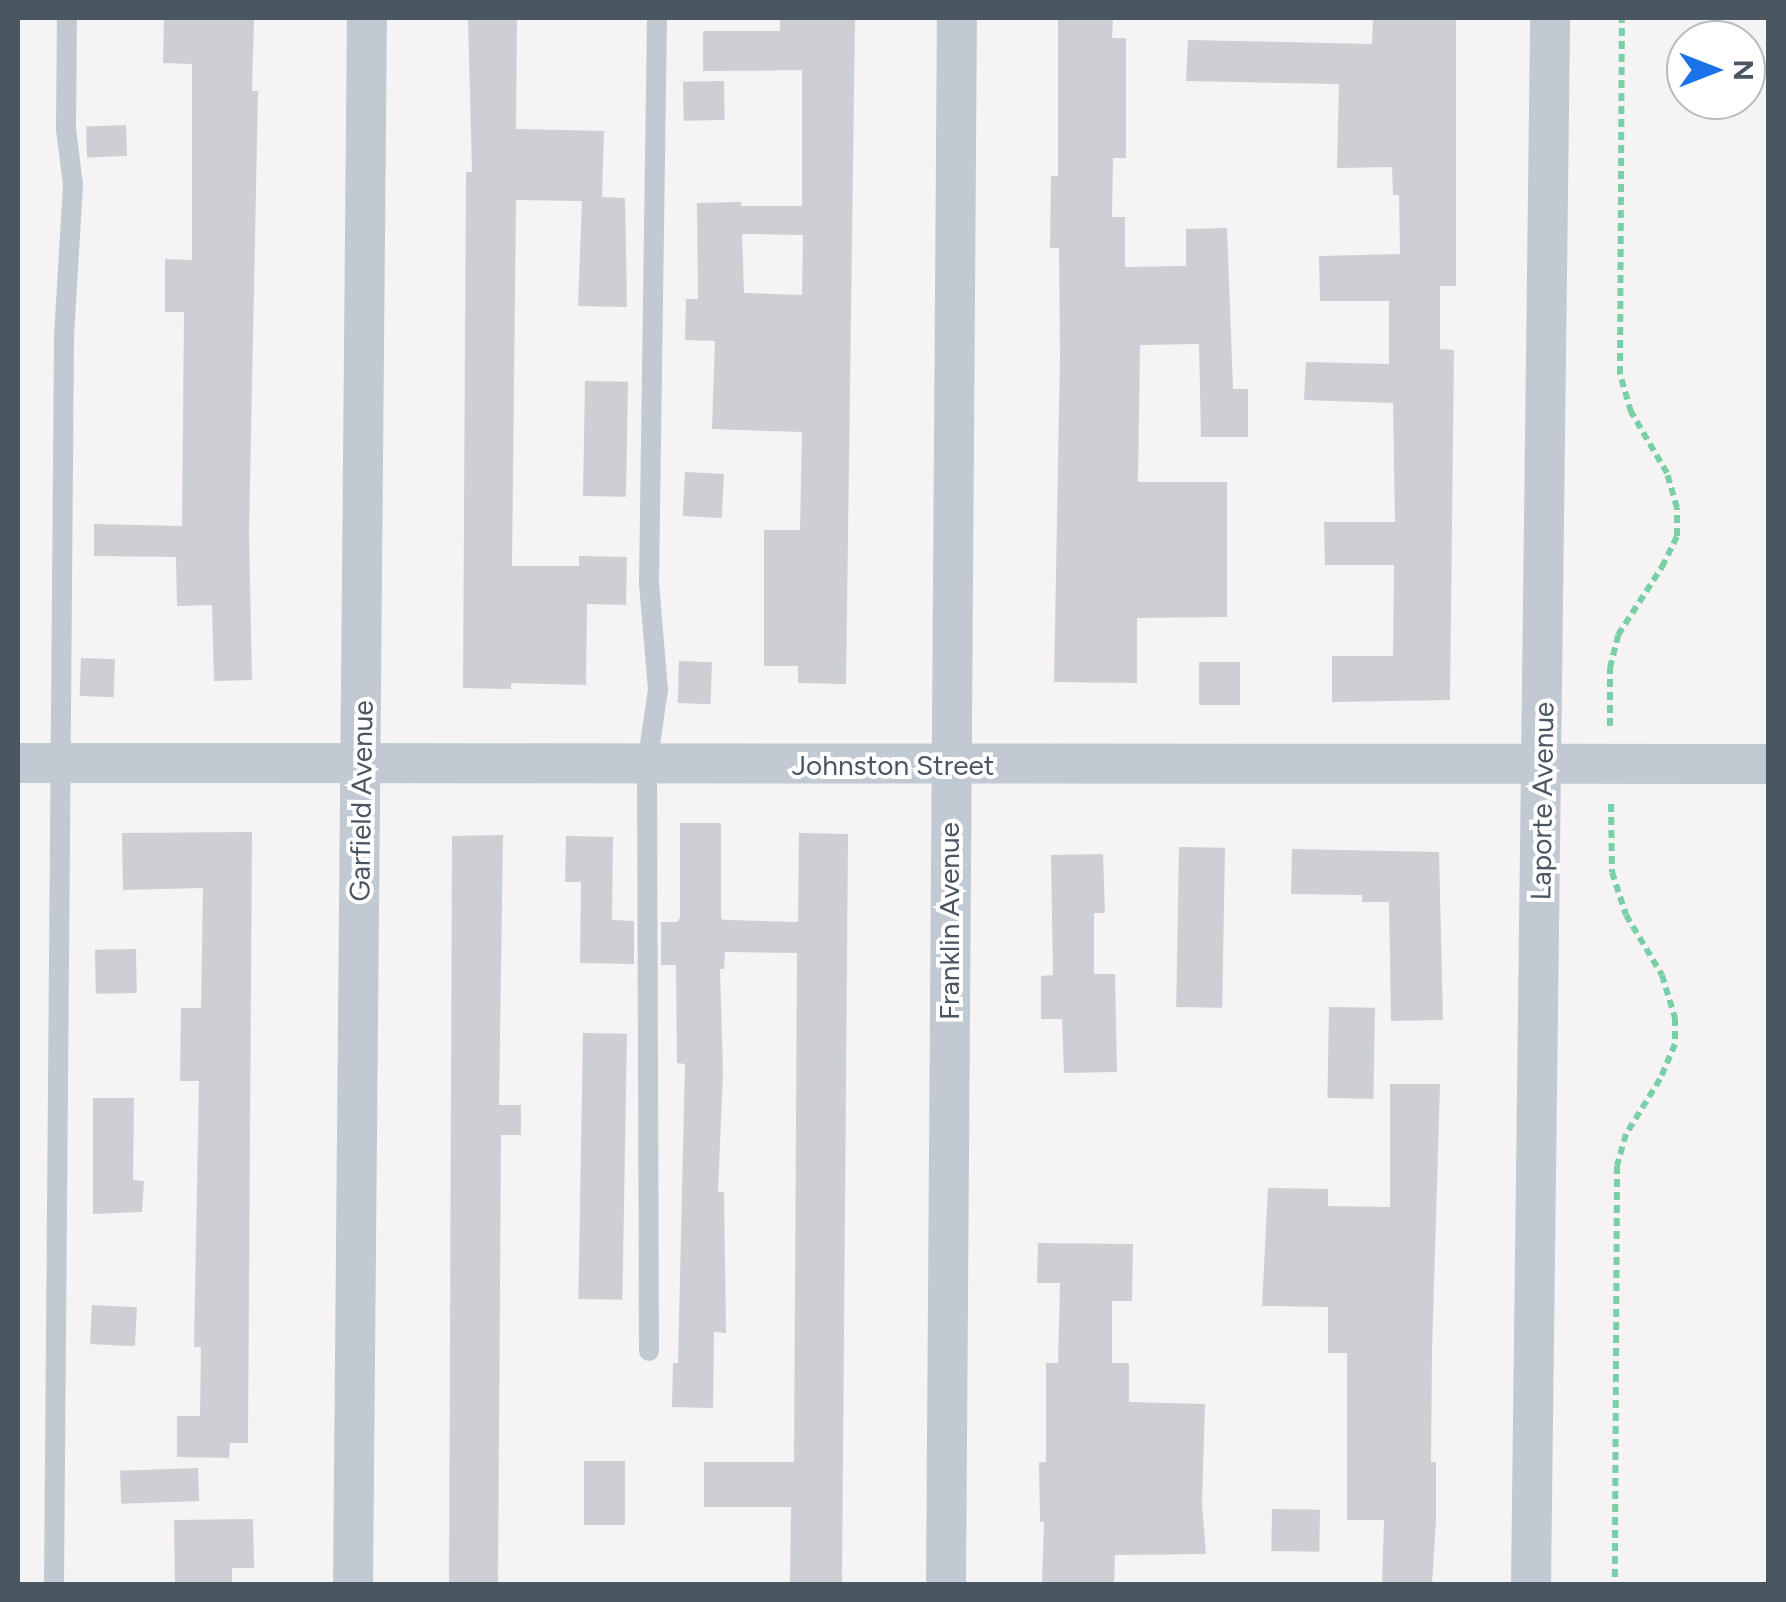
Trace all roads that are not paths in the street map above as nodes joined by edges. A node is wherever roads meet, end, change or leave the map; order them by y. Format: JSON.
{"nodes":[{"id":1,"x":66,"y":18,"type":"edge"},
{"id":2,"x":367,"y":18,"type":"edge"},
{"id":3,"x":657,"y":18,"type":"edge"},
{"id":4,"x":957,"y":18,"type":"edge"},
{"id":5,"x":1550,"y":18,"type":"edge"},
{"id":6,"x":18,"y":763,"type":"edge"},
{"id":7,"x":60,"y":764,"type":"junction"},
{"id":8,"x":361,"y":764,"type":"junction"},
{"id":9,"x":1768,"y":764,"type":"edge"},
{"id":10,"x":648,"y":765,"type":"junction"},
{"id":11,"x":950,"y":765,"type":"junction"},
{"id":12,"x":1543,"y":767,"type":"junction"},
{"id":13,"x":650,"y":1351,"type":"dead end"},
{"id":14,"x":54,"y":1584,"type":"edge"},
{"id":15,"x":354,"y":1584,"type":"edge"},
{"id":16,"x":946,"y":1584,"type":"edge"},
{"id":17,"x":1530,"y":1584,"type":"edge"}],
"edges":[{"from":1,"to":7,"type":"lane"},
{"from":2,"to":8,"type":"street","name":"Garfield Avenue"},
{"from":3,"to":10,"type":"lane"},
{"from":4,"to":11,"type":"street","name":"Franklin Avenue"},
{"from":5,"to":12,"type":"street","name":"Laporte Avenue"},
{"from":6,"to":7,"type":"street","name":"Johnston Street"},
{"from":7,"to":8,"type":"street","name":"Johnston Street"},
{"from":7,"to":14,"type":"lane"},
{"from":8,"to":10,"type":"street","name":"Johnston Street"},
{"from":8,"to":15,"type":"street","name":"Garfield Avenue"},
{"from":9,"to":12,"type":"street","name":"Johnston Street"},
{"from":10,"to":11,"type":"street","name":"Johnston Street"},
{"from":10,"to":13,"type":"lane"},
{"from":11,"to":12,"type":"street","name":"Johnston Street"},
{"from":11,"to":16,"type":"street","name":"Franklin Avenue"},
{"from":12,"to":17,"type":"street","name":"Laporte Avenue"}]}
